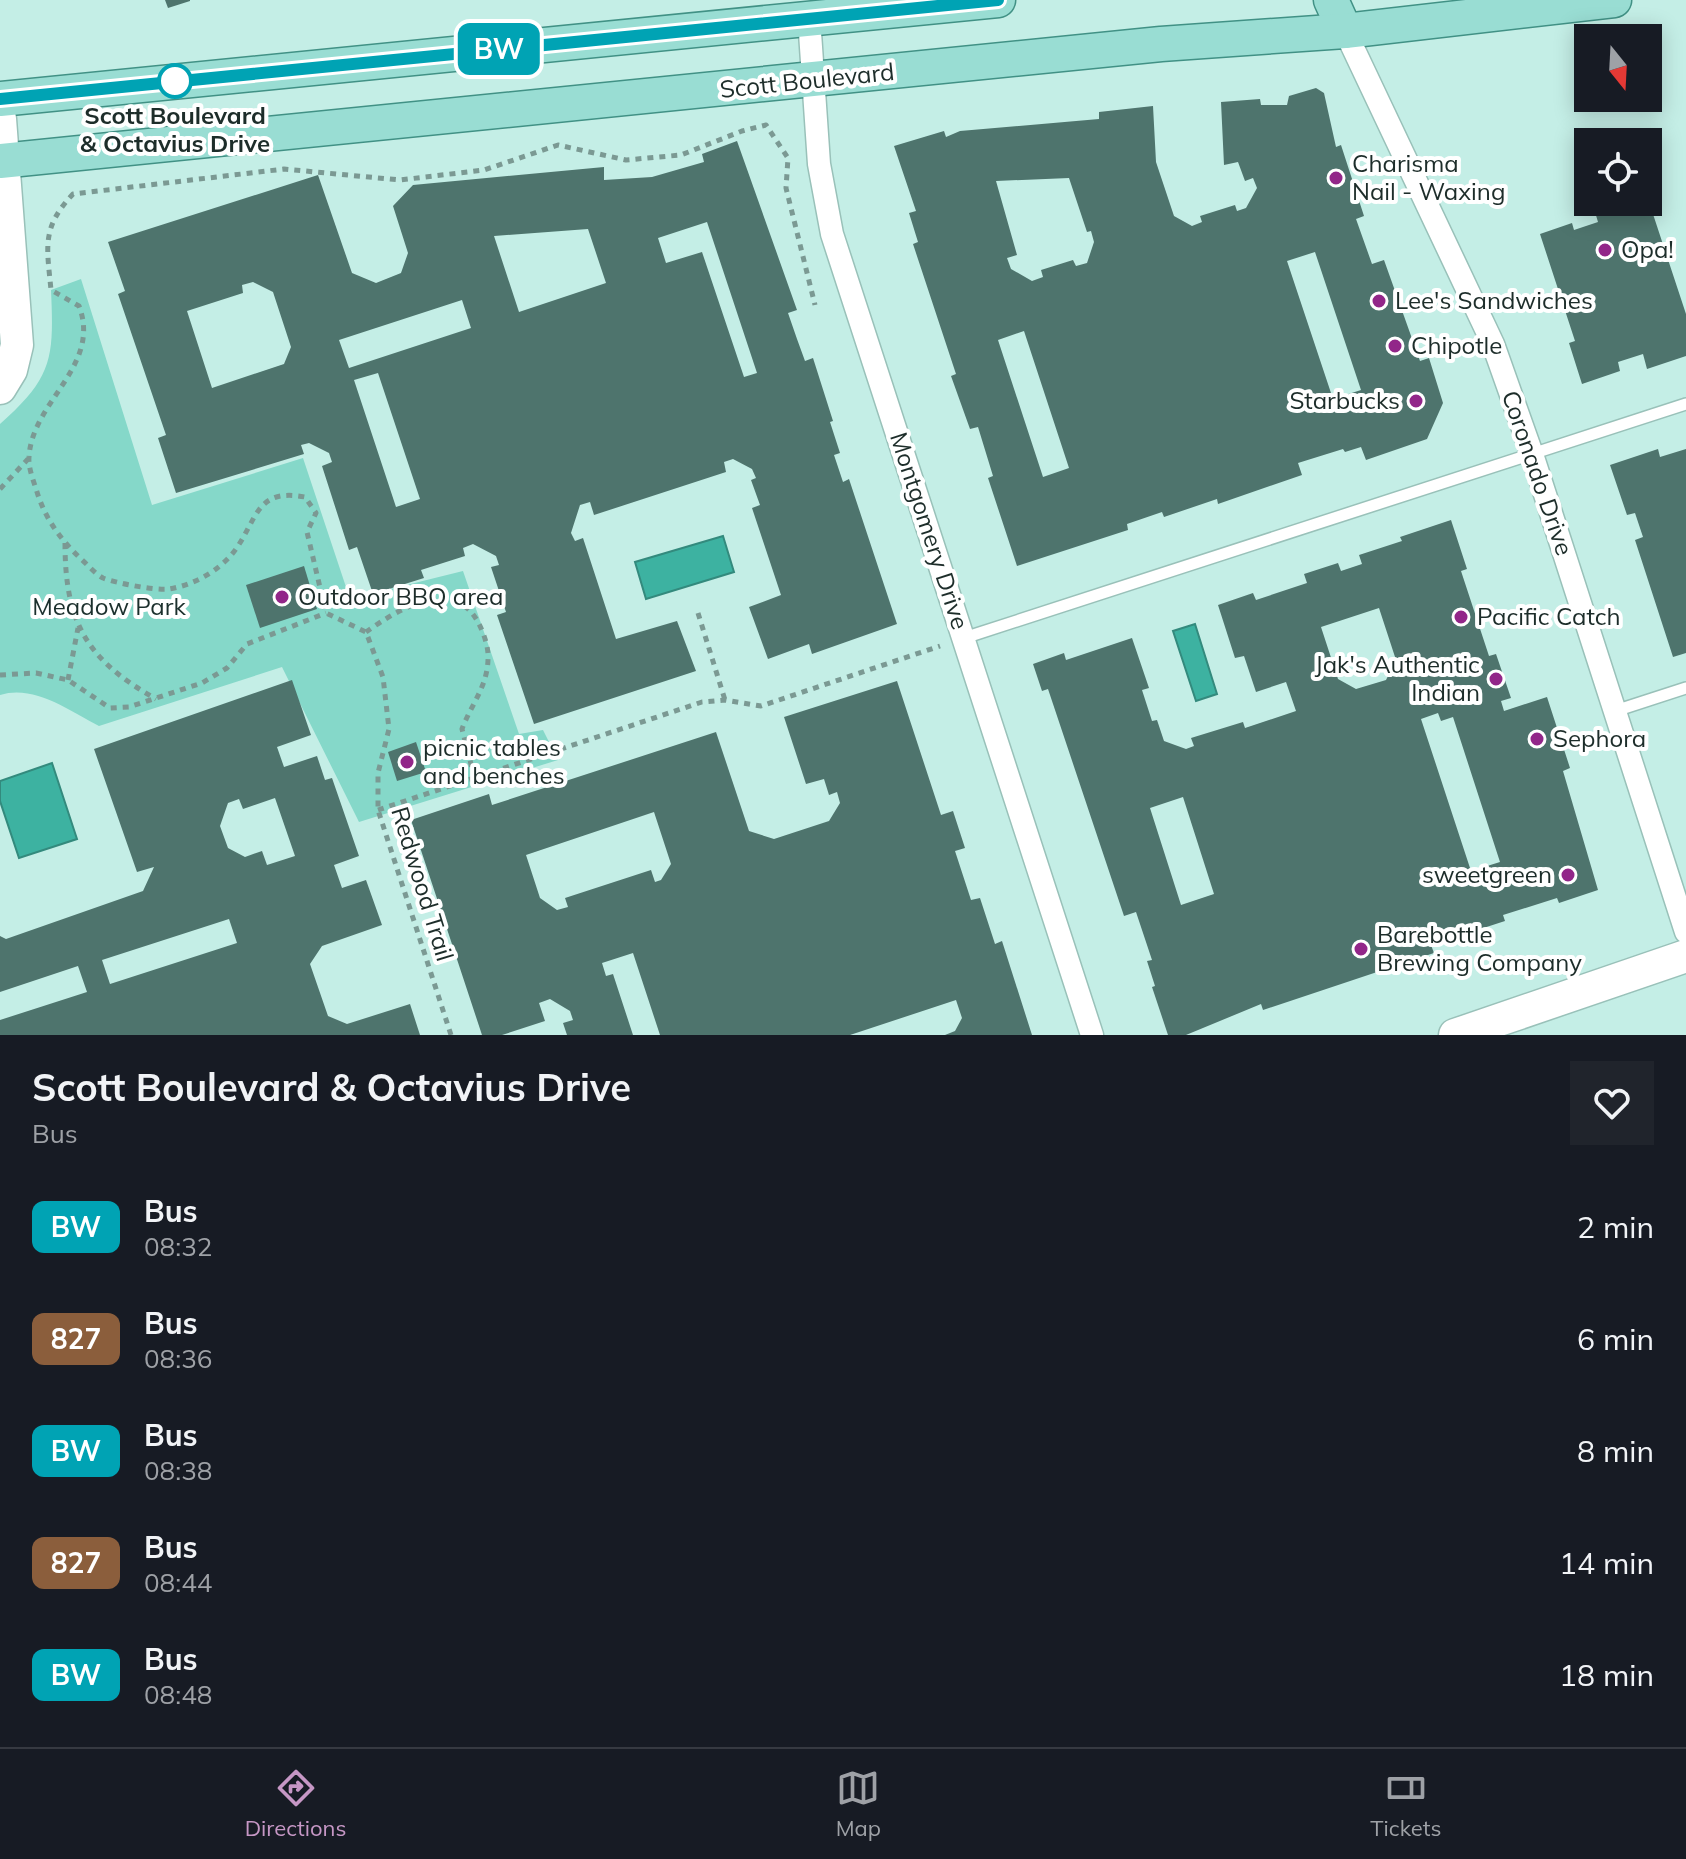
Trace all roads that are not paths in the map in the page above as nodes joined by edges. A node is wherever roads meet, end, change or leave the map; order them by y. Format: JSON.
{"nodes":[{"id":1,"x":998,"y":0,"type":"edge"},
{"id":2,"x":1331,"y":0,"type":"edge"},
{"id":3,"x":1614,"y":0,"type":"edge"},
{"id":4,"x":809,"y":18,"type":"junction"},
{"id":5,"x":1345,"y":31,"type":"junction"},
{"id":6,"x":815,"y":81,"type":"junction"},
{"id":7,"x":0,"y":99,"type":"edge"},
{"id":8,"x":0,"y":119,"type":"edge"},
{"id":9,"x":3,"y":161,"type":"edge"},
{"id":10,"x":0,"y":388,"type":"edge"},
{"id":11,"x":1686,"y":404,"type":"edge"},
{"id":12,"x":1532,"y":454,"type":"junction"},
{"id":13,"x":964,"y":638,"type":"junction"},
{"id":14,"x":1686,"y":688,"type":"edge"},
{"id":15,"x":1615,"y":711,"type":"junction"},
{"id":16,"x":1686,"y":932,"type":"edge"},
{"id":17,"x":1686,"y":956,"type":"edge"},
{"id":18,"x":1092,"y":1035,"type":"edge"},
{"id":19,"x":1455,"y":1035,"type":"edge"}],
"edges":[{"from":1,"to":4,"type":"main road"},
{"from":2,"to":5,"type":"main road"},
{"from":3,"to":5,"type":"main road","name":"Scott Boulevard"},
{"from":4,"to":6,"type":"street","name":"Montgomery Drive"},
{"from":4,"to":7,"type":"main road"},
{"from":5,"to":6,"type":"main road","name":"Scott Boulevard"},
{"from":5,"to":12,"type":"street","name":"Coronado Drive"},
{"from":6,"to":9,"type":"main road","name":"Scott Boulevard"},
{"from":6,"to":13,"type":"street","name":"Montgomery Drive"},
{"from":8,"to":9,"type":"street"},
{"from":9,"to":10,"type":"street"},
{"from":11,"to":12,"type":"lane"},
{"from":12,"to":13,"type":"lane"},
{"from":12,"to":15,"type":"street","name":"Coronado Drive"},
{"from":13,"to":18,"type":"street","name":"Montgomery Drive"},
{"from":14,"to":15,"type":"lane"},
{"from":15,"to":16,"type":"street","name":"Coronado Drive"},
{"from":17,"to":19,"type":"street"}]}
